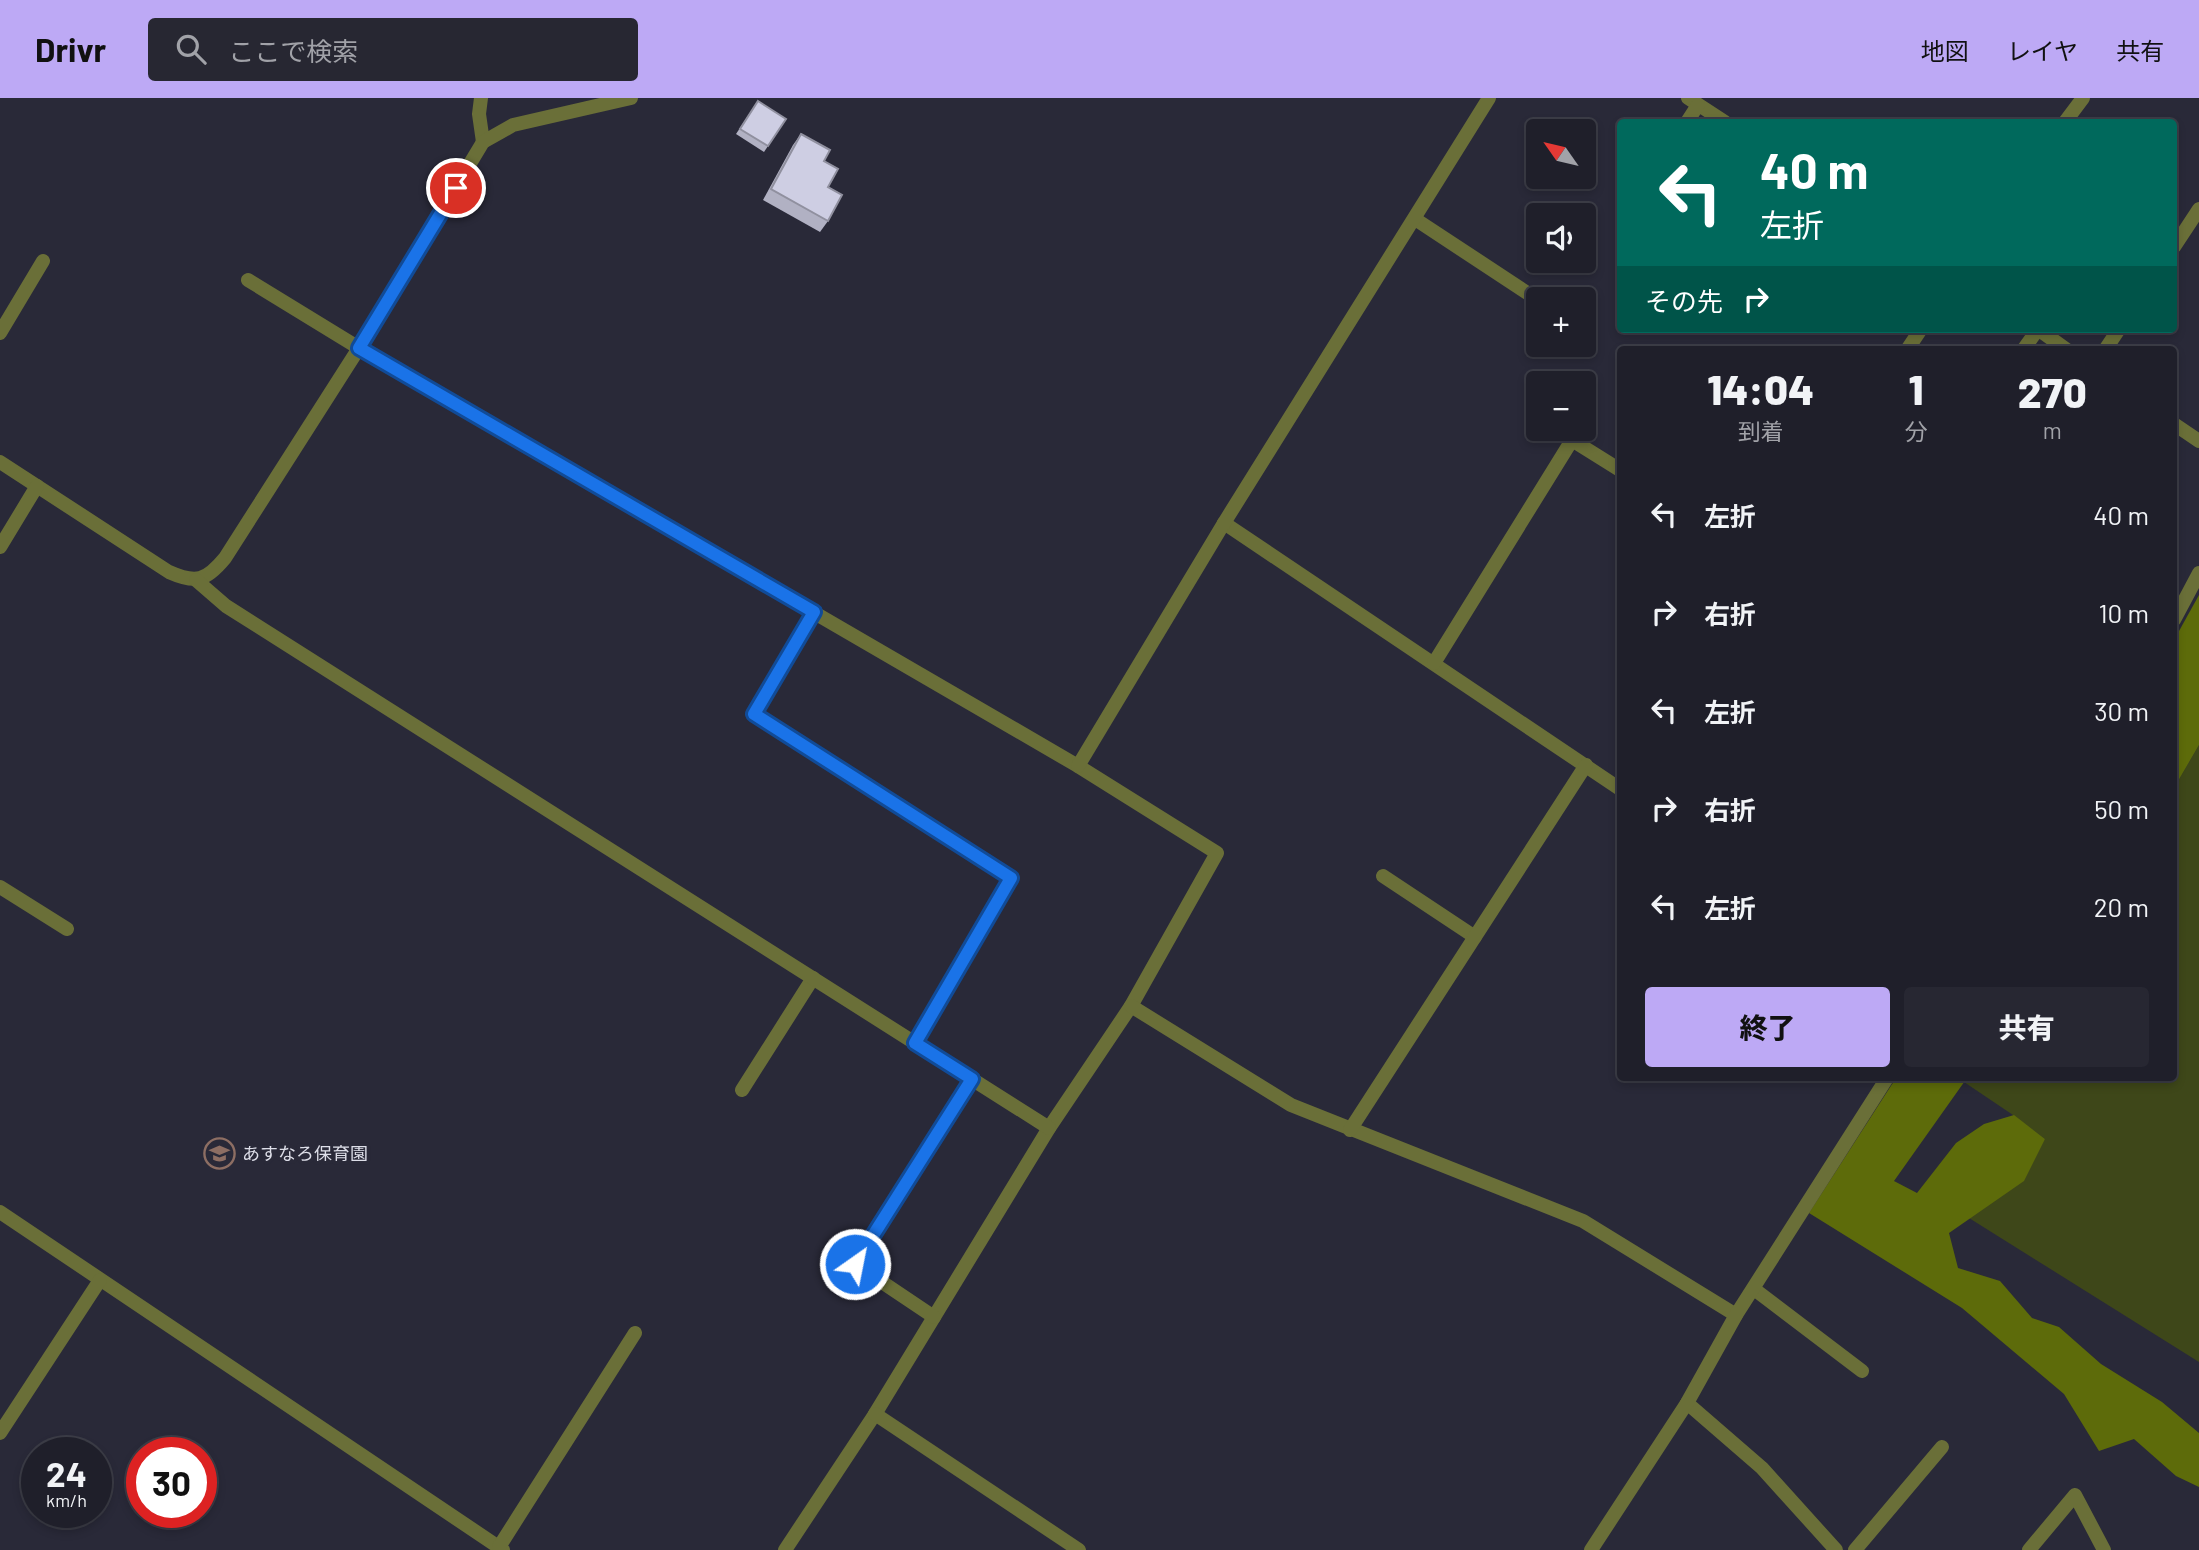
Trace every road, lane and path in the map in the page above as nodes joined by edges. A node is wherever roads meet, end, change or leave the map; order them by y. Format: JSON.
{"nodes":[{"id":1,"x":481,"y":98,"type":"edge"},
{"id":2,"x":631,"y":98,"type":"edge"},
{"id":3,"x":1489,"y":98,"type":"edge"},
{"id":4,"x":2083,"y":98,"type":"edge"},
{"id":5,"x":1693,"y":101,"type":"edge"},
{"id":6,"x":1688,"y":119,"type":"edge"},
{"id":7,"x":1720,"y":119,"type":"edge"},
{"id":8,"x":2068,"y":119,"type":"edge"},
{"id":9,"x":483,"y":142,"type":"junction"},
{"id":10,"x":2199,"y":209,"type":"edge"},
{"id":11,"x":1415,"y":219,"type":"junction"},
{"id":12,"x":2177,"y":242,"type":"edge"},
{"id":13,"x":43,"y":261,"type":"dead end"},
{"id":14,"x":248,"y":280,"type":"dead end"},
{"id":15,"x":1526,"y":292,"type":"edge"},
{"id":16,"x":0,"y":333,"type":"edge"},
{"id":17,"x":2044,"y":333,"type":"edge"},
{"id":18,"x":2061,"y":346,"type":"edge"},
{"id":19,"x":359,"y":348,"type":"junction"},
{"id":20,"x":2177,"y":426,"type":"edge"},
{"id":21,"x":2199,"y":441,"type":"edge"},
{"id":22,"x":0,"y":463,"type":"edge"},
{"id":23,"x":1617,"y":468,"type":"edge"},
{"id":24,"x":37,"y":486,"type":"junction"},
{"id":25,"x":1224,"y":523,"type":"junction"},
{"id":26,"x":0,"y":547,"type":"edge"},
{"id":27,"x":2199,"y":573,"type":"edge"},
{"id":28,"x":196,"y":580,"type":"junction"},
{"id":29,"x":814,"y":612,"type":"junction"},
{"id":30,"x":2177,"y":614,"type":"edge"},
{"id":31,"x":1433,"y":663,"type":"junction"},
{"id":32,"x":1586,"y":765,"type":"junction"},
{"id":33,"x":1078,"y":766,"type":"junction"},
{"id":34,"x":1617,"y":787,"type":"edge"},
{"id":35,"x":1383,"y":876,"type":"dead end"},
{"id":36,"x":0,"y":887,"type":"edge"},
{"id":37,"x":68,"y":929,"type":"dead end"},
{"id":38,"x":1475,"y":937,"type":"junction"},
{"id":39,"x":813,"y":978,"type":"junction"},
{"id":40,"x":1131,"y":1006,"type":"junction"},
{"id":41,"x":915,"y":1043,"type":"junction"},
{"id":42,"x":972,"y":1079,"type":"junction"},
{"id":43,"x":1885,"y":1081,"type":"edge"},
{"id":44,"x":742,"y":1090,"type":"dead end"},
{"id":45,"x":1049,"y":1128,"type":"junction"},
{"id":46,"x":1350,"y":1130,"type":"junction"},
{"id":47,"x":0,"y":1212,"type":"edge"},
{"id":48,"x":100,"y":1280,"type":"junction"},
{"id":49,"x":1754,"y":1289,"type":"junction"},
{"id":50,"x":1737,"y":1315,"type":"junction"},
{"id":51,"x":934,"y":1317,"type":"junction"},
{"id":52,"x":635,"y":1333,"type":"dead end"},
{"id":53,"x":1862,"y":1371,"type":"dead end"},
{"id":54,"x":1687,"y":1403,"type":"junction"},
{"id":55,"x":875,"y":1414,"type":"junction"},
{"id":56,"x":0,"y":1433,"type":"edge"},
{"id":57,"x":1942,"y":1447,"type":"dead end"},
{"id":58,"x":1060,"y":1545,"type":"edge"},
{"id":59,"x":501,"y":1549,"type":"edge"},
{"id":60,"x":785,"y":1550,"type":"edge"},
{"id":61,"x":1079,"y":1550,"type":"edge"},
{"id":62,"x":1591,"y":1550,"type":"edge"},
{"id":63,"x":1836,"y":1550,"type":"edge"},
{"id":64,"x":1855,"y":1550,"type":"edge"},
{"id":65,"x":2029,"y":1550,"type":"edge"},
{"id":66,"x":2104,"y":1550,"type":"edge"}],
"edges":[{"from":1,"to":9,"type":"street"},
{"from":2,"to":9,"type":"street"},
{"from":3,"to":11,"type":"street"},
{"from":4,"to":8,"type":"street"},
{"from":5,"to":6,"type":"street"},
{"from":5,"to":7,"type":"street"},
{"from":9,"to":19,"type":"street"},
{"from":10,"to":12,"type":"street"},
{"from":11,"to":15,"type":"street"},
{"from":11,"to":25,"type":"street"},
{"from":13,"to":16,"type":"street"},
{"from":14,"to":19,"type":"street"},
{"from":17,"to":18,"type":"street"},
{"from":19,"to":28,"type":"street"},
{"from":19,"to":29,"type":"street"},
{"from":20,"to":21,"type":"street"},
{"from":22,"to":24,"type":"street"},
{"from":23,"to":31,"type":"street"},
{"from":24,"to":26,"type":"street"},
{"from":24,"to":28,"type":"street"},
{"from":25,"to":31,"type":"street"},
{"from":25,"to":33,"type":"street"},
{"from":27,"to":30,"type":"street"},
{"from":28,"to":39,"type":"street"},
{"from":29,"to":33,"type":"street"},
{"from":29,"to":41,"type":"street"},
{"from":31,"to":32,"type":"street"},
{"from":32,"to":34,"type":"street"},
{"from":32,"to":38,"type":"street"},
{"from":33,"to":40,"type":"street"},
{"from":35,"to":38,"type":"street"},
{"from":36,"to":37,"type":"street"},
{"from":38,"to":46,"type":"street"},
{"from":39,"to":41,"type":"street"},
{"from":39,"to":44,"type":"street"},
{"from":40,"to":45,"type":"street"},
{"from":40,"to":46,"type":"street"},
{"from":41,"to":42,"type":"street"},
{"from":42,"to":45,"type":"street"},
{"from":42,"to":51,"type":"street"},
{"from":43,"to":49,"type":"street"},
{"from":45,"to":51,"type":"street"},
{"from":46,"to":50,"type":"street"},
{"from":47,"to":48,"type":"street"},
{"from":48,"to":56,"type":"street"},
{"from":48,"to":59,"type":"street"},
{"from":49,"to":50,"type":"street"},
{"from":49,"to":53,"type":"street"},
{"from":50,"to":54,"type":"street"},
{"from":51,"to":55,"type":"street"},
{"from":52,"to":59,"type":"street"},
{"from":54,"to":62,"type":"street"},
{"from":54,"to":63,"type":"street"},
{"from":55,"to":58,"type":"street"},
{"from":55,"to":60,"type":"street"},
{"from":57,"to":64,"type":"street"},
{"from":58,"to":61,"type":"street"},
{"from":65,"to":66,"type":"street"}]}
